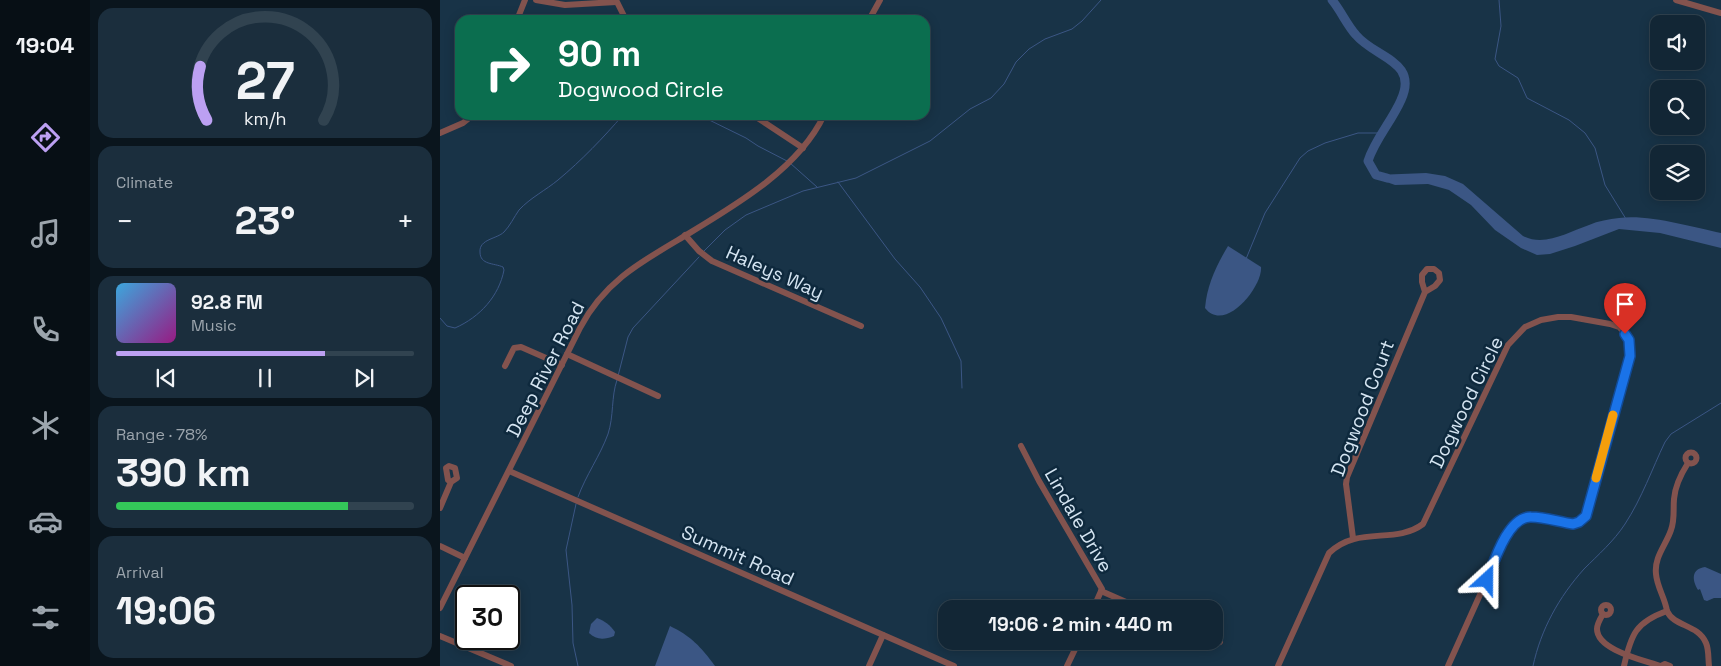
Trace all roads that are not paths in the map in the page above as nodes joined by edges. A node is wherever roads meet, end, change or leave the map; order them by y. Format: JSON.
{"nodes":[{"id":1,"x":525,"y":0,"type":"edge"},
{"id":2,"x":536,"y":0,"type":"edge"},
{"id":3,"x":880,"y":0,"type":"edge"},
{"id":4,"x":1676,"y":0,"type":"edge"},
{"id":5,"x":616,"y":1,"type":"edge"},
{"id":6,"x":1721,"y":13,"type":"edge"},
{"id":7,"x":519,"y":15,"type":"edge"},
{"id":8,"x":623,"y":15,"type":"edge"},
{"id":9,"x":872,"y":15,"type":"edge"},
{"id":10,"x":466,"y":120,"type":"edge"},
{"id":11,"x":761,"y":120,"type":"edge"},
{"id":12,"x":821,"y":120,"type":"edge"},
{"id":13,"x":440,"y":133,"type":"edge"},
{"id":14,"x":803,"y":148,"type":"junction"},
{"id":15,"x":686,"y":235,"type":"junction"},
{"id":16,"x":1426,"y":292,"type":"dead end"},
{"id":17,"x":861,"y":326,"type":"dead end"},
{"id":18,"x":567,"y":354,"type":"junction"},
{"id":19,"x":562,"y":365,"type":"junction"},
{"id":20,"x":505,"y":366,"type":"dead end"},
{"id":21,"x":658,"y":396,"type":"dead end"},
{"id":22,"x":1021,"y":446,"type":"dead end"},
{"id":23,"x":1688,"y":462,"type":"dead end"},
{"id":24,"x":509,"y":471,"type":"junction"},
{"id":25,"x":451,"y":482,"type":"dead end"},
{"id":26,"x":440,"y":508,"type":"edge"},
{"id":27,"x":1352,"y":538,"type":"junction"},
{"id":28,"x":440,"y":546,"type":"edge"},
{"id":29,"x":465,"y":558,"type":"junction"},
{"id":30,"x":1101,"y":591,"type":"junction"},
{"id":31,"x":1097,"y":600,"type":"edge"},
{"id":32,"x":1122,"y":600,"type":"edge"},
{"id":33,"x":440,"y":608,"type":"edge"},
{"id":34,"x":1667,"y":611,"type":"junction"},
{"id":35,"x":1603,"y":614,"type":"dead end"},
{"id":36,"x":883,"y":635,"type":"junction"},
{"id":37,"x":440,"y":636,"type":"edge"},
{"id":38,"x":1074,"y":650,"type":"edge"},
{"id":39,"x":1626,"y":655,"type":"junction"},
{"id":40,"x":511,"y":666,"type":"edge"},
{"id":41,"x":869,"y":666,"type":"edge"},
{"id":42,"x":954,"y":666,"type":"edge"},
{"id":43,"x":1067,"y":666,"type":"edge"},
{"id":44,"x":1278,"y":666,"type":"edge"},
{"id":45,"x":1448,"y":666,"type":"edge"},
{"id":46,"x":1624,"y":666,"type":"edge"},
{"id":47,"x":1660,"y":666,"type":"edge"},
{"id":48,"x":1670,"y":666,"type":"edge"},
{"id":49,"x":1709,"y":666,"type":"edge"}],
"edges":[{"from":1,"to":7,"type":"street"},
{"from":2,"to":5,"type":"street"},
{"from":3,"to":9,"type":"street"},
{"from":4,"to":6,"type":"street"},
{"from":5,"to":8,"type":"street"},
{"from":10,"to":13,"type":"street"},
{"from":11,"to":14,"type":"street"},
{"from":12,"to":14,"type":"street","name":"Deep River Road"},
{"from":14,"to":15,"type":"street","name":"Deep River Road"},
{"from":15,"to":17,"type":"street","name":"Haleys Way"},
{"from":15,"to":18,"type":"street","name":"Deep River Road"},
{"from":16,"to":27,"type":"street","name":"Dogwood Court"},
{"from":18,"to":19,"type":"street","name":"Deep River Road"},
{"from":18,"to":21,"type":"street"},
{"from":19,"to":20,"type":"street"},
{"from":19,"to":24,"type":"street","name":"Deep River Road"},
{"from":22,"to":30,"type":"street","name":"Lindale Drive"},
{"from":23,"to":34,"type":"street"},
{"from":24,"to":29,"type":"street","name":"Deep River Road"},
{"from":24,"to":36,"type":"street","name":"Summit Road"},
{"from":25,"to":26,"type":"street"},
{"from":27,"to":44,"type":"street","name":"Dogwood Circle"},
{"from":27,"to":45,"type":"street","name":"Dogwood Circle"},
{"from":28,"to":29,"type":"street"},
{"from":29,"to":33,"type":"street","name":"Deep River Road"},
{"from":30,"to":31,"type":"street","name":"Lindale Drive"},
{"from":30,"to":32,"type":"street"},
{"from":34,"to":39,"type":"street"},
{"from":34,"to":49,"type":"street"},
{"from":35,"to":39,"type":"street"},
{"from":36,"to":41,"type":"street"},
{"from":36,"to":42,"type":"street","name":"Summit Road"},
{"from":37,"to":40,"type":"street"},
{"from":38,"to":43,"type":"street"},
{"from":39,"to":46,"type":"street"},
{"from":39,"to":47,"type":"street"},
{"from":47,"to":48,"type":"street"}]}
